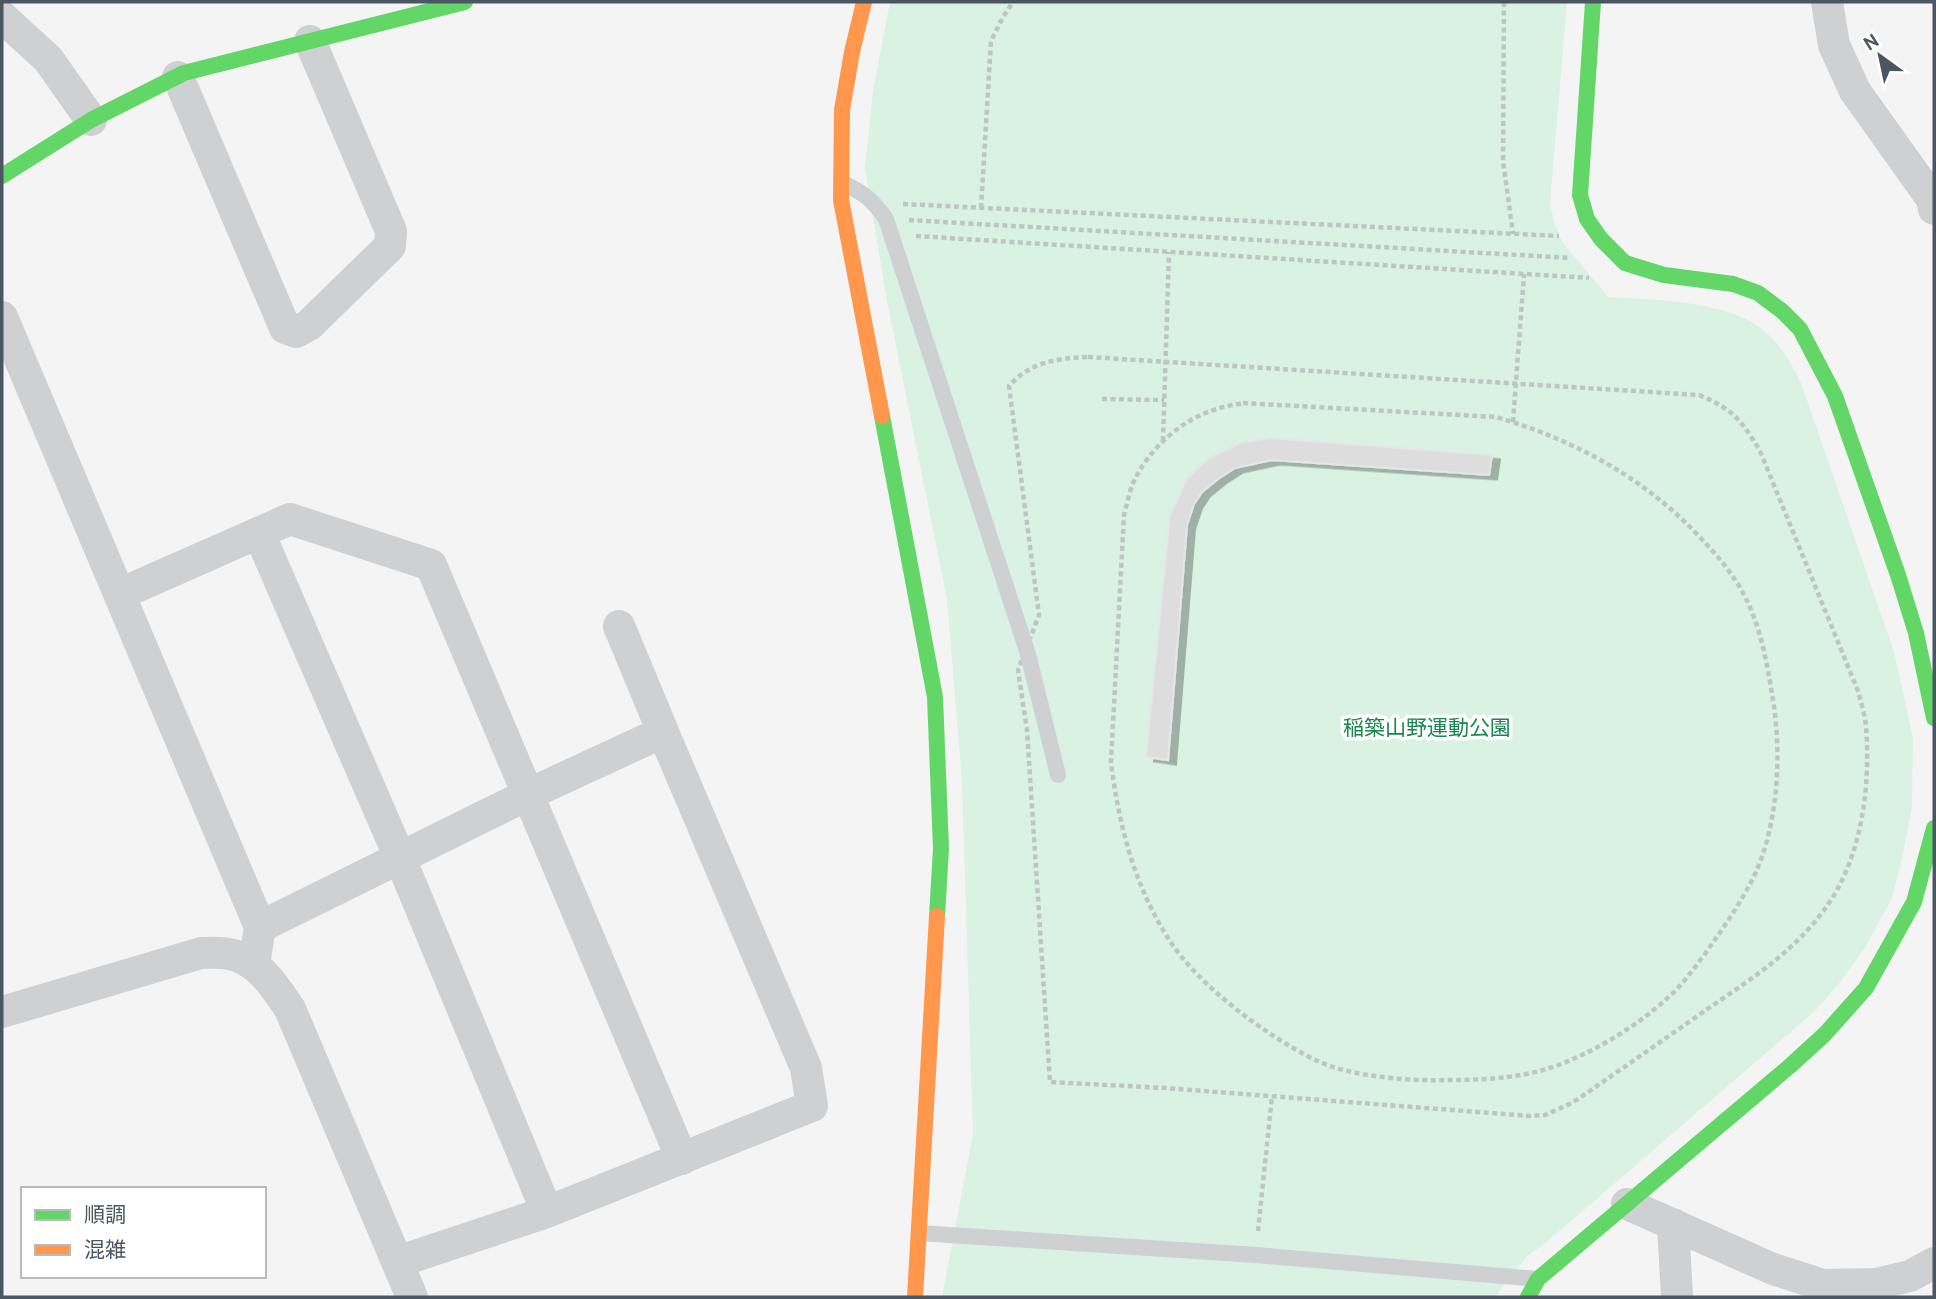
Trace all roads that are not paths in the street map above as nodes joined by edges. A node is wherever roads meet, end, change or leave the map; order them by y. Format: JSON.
{"nodes":[{"id":1,"x":465,"y":2,"type":"edge"},
{"id":2,"x":864,"y":2,"type":"edge"},
{"id":3,"x":1593,"y":2,"type":"edge"},
{"id":4,"x":1827,"y":2,"type":"edge"},
{"id":5,"x":2,"y":17,"type":"edge"},
{"id":6,"x":310,"y":41,"type":"junction"},
{"id":7,"x":178,"y":77,"type":"junction"},
{"id":8,"x":92,"y":120,"type":"junction"},
{"id":9,"x":2,"y":176,"type":"edge"},
{"id":10,"x":841,"y":182,"type":"junction"},
{"id":11,"x":1934,"y":209,"type":"edge"},
{"id":12,"x":2,"y":317,"type":"edge"},
{"id":13,"x":259,"y":533,"type":"junction"},
{"id":14,"x":120,"y":594,"type":"junction"},
{"id":15,"x":619,"y":626,"type":"dead end"},
{"id":16,"x":1934,"y":718,"type":"edge"},
{"id":17,"x":663,"y":732,"type":"junction"},
{"id":18,"x":1058,"y":775,"type":"dead end"},
{"id":19,"x":529,"y":794,"type":"junction"},
{"id":20,"x":1934,"y":828,"type":"edge"},
{"id":21,"x":400,"y":858,"type":"junction"},
{"id":22,"x":260,"y":927,"type":"junction"},
{"id":23,"x":254,"y":964,"type":"junction"},
{"id":24,"x":2,"y":1012,"type":"edge"},
{"id":25,"x":682,"y":1159,"type":"junction"},
{"id":26,"x":1627,"y":1204,"type":"junction"},
{"id":27,"x":547,"y":1212,"type":"junction"},
{"id":28,"x":1673,"y":1224,"type":"junction"},
{"id":29,"x":919,"y":1233,"type":"junction"},
{"id":30,"x":397,"y":1262,"type":"junction"},
{"id":31,"x":1934,"y":1263,"type":"edge"},
{"id":32,"x":1538,"y":1279,"type":"junction"},
{"id":33,"x":412,"y":1297,"type":"edge"},
{"id":34,"x":915,"y":1297,"type":"edge"},
{"id":35,"x":1528,"y":1297,"type":"edge"},
{"id":36,"x":1677,"y":1297,"type":"edge"}],
"edges":[{"from":1,"to":6,"type":"street"},
{"from":2,"to":10,"type":"street"},
{"from":3,"to":16,"type":"street"},
{"from":4,"to":11,"type":"street"},
{"from":5,"to":8,"type":"street"},
{"from":6,"to":7,"type":"street"},
{"from":6,"to":7,"type":"street"},
{"from":7,"to":8,"type":"street"},
{"from":8,"to":9,"type":"street"},
{"from":10,"to":18,"type":"lane"},
{"from":10,"to":29,"type":"street"},
{"from":12,"to":14,"type":"street"},
{"from":13,"to":14,"type":"street"},
{"from":13,"to":19,"type":"street"},
{"from":13,"to":21,"type":"street"},
{"from":14,"to":22,"type":"street"},
{"from":15,"to":17,"type":"street"},
{"from":17,"to":19,"type":"street"},
{"from":17,"to":25,"type":"street"},
{"from":19,"to":21,"type":"street"},
{"from":19,"to":25,"type":"street"},
{"from":20,"to":26,"type":"street"},
{"from":21,"to":22,"type":"street"},
{"from":21,"to":27,"type":"street"},
{"from":22,"to":23,"type":"street"},
{"from":23,"to":24,"type":"street"},
{"from":23,"to":30,"type":"street"},
{"from":25,"to":27,"type":"street"},
{"from":26,"to":28,"type":"street"},
{"from":26,"to":32,"type":"street"},
{"from":27,"to":30,"type":"street"},
{"from":28,"to":31,"type":"street"},
{"from":28,"to":36,"type":"street"},
{"from":29,"to":32,"type":"lane"},
{"from":29,"to":34,"type":"street"},
{"from":30,"to":33,"type":"street"},
{"from":32,"to":35,"type":"street"}]}
